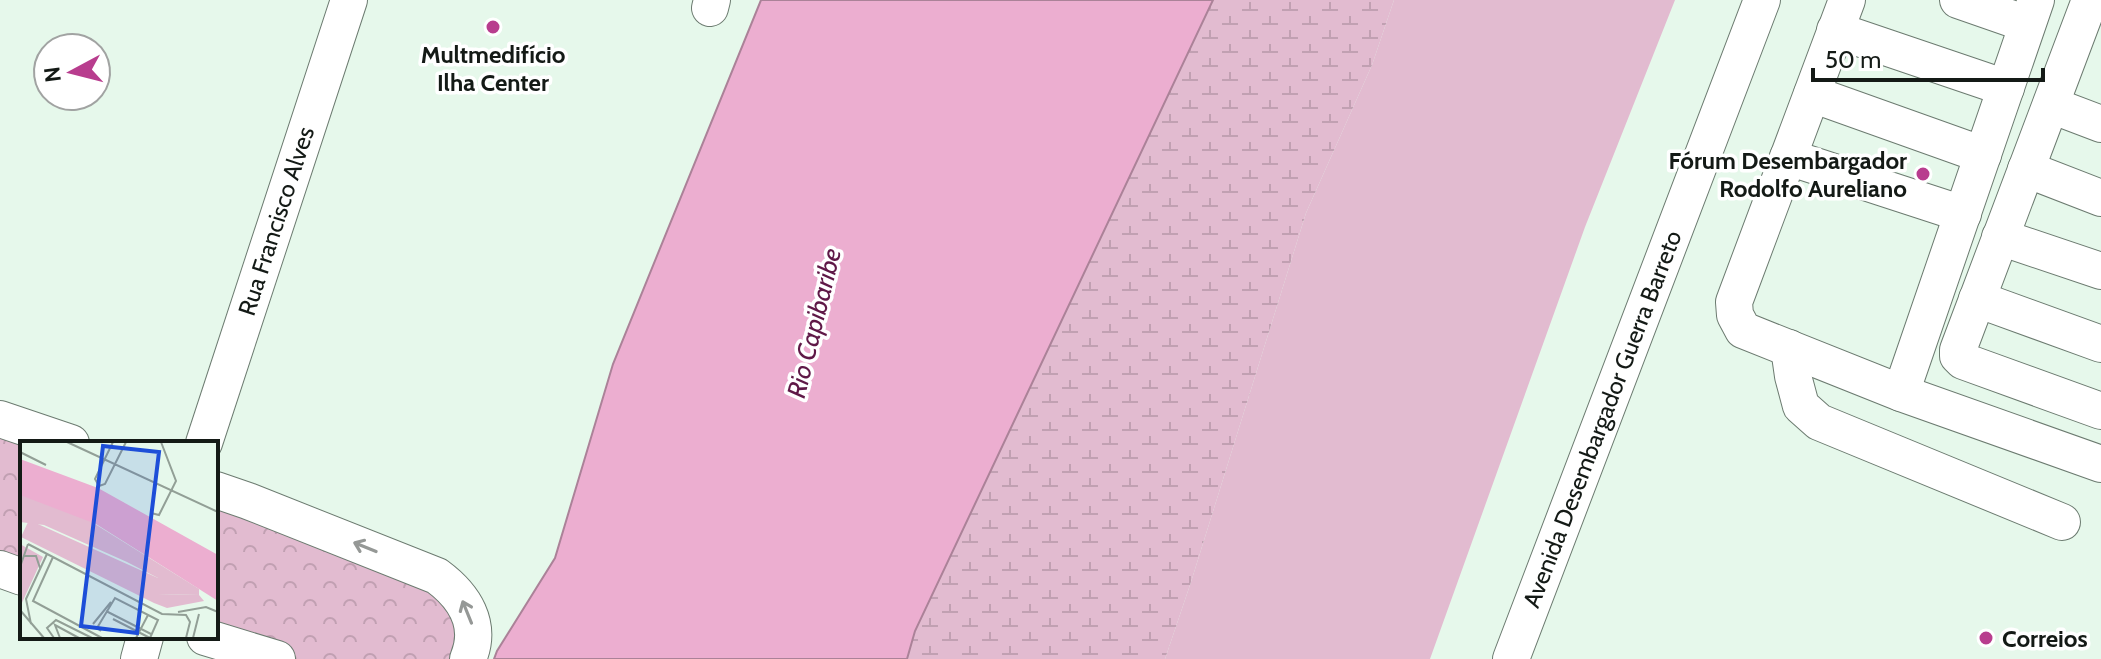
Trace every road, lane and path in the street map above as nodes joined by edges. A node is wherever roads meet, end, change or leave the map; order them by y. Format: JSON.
{"nodes":[{"id":1,"x":349,"y":0,"type":"edge"},
{"id":2,"x":1762,"y":0,"type":"edge"},
{"id":3,"x":1958,"y":0,"type":"edge"},
{"id":4,"x":2090,"y":0,"type":"edge"},
{"id":5,"x":2032,"y":12,"type":"edge"},
{"id":6,"x":1841,"y":15,"type":"edge"},
{"id":7,"x":2088,"y":44,"type":"edge"},
{"id":8,"x":2006,"y":88,"type":"junction"},
{"id":9,"x":1812,"y":94,"type":"junction"},
{"id":10,"x":2051,"y":105,"type":"junction"},
{"id":11,"x":2101,"y":124,"type":"edge"},
{"id":12,"x":1983,"y":155,"type":"junction"},
{"id":13,"x":1788,"y":157,"type":"junction"},
{"id":14,"x":2026,"y":169,"type":"junction"},
{"id":15,"x":2101,"y":198,"type":"edge"},
{"id":16,"x":1963,"y":214,"type":"junction"},
{"id":17,"x":2000,"y":237,"type":"junction"},
{"id":18,"x":2101,"y":271,"type":"edge"},
{"id":19,"x":1977,"y":299,"type":"junction"},
{"id":20,"x":2101,"y":344,"type":"edge"},
{"id":21,"x":1789,"y":348,"type":"junction"},
{"id":22,"x":1901,"y":393,"type":"junction"},
{"id":23,"x":2101,"y":411,"type":"edge"},
{"id":24,"x":0,"y":419,"type":"edge"},
{"id":25,"x":65,"y":441,"type":"edge"},
{"id":26,"x":205,"y":441,"type":"edge"},
{"id":27,"x":2101,"y":464,"type":"edge"},
{"id":28,"x":218,"y":491,"type":"edge"},
{"id":29,"x":2062,"y":522,"type":"dead end"},
{"id":30,"x":0,"y":569,"type":"edge"},
{"id":31,"x":20,"y":576,"type":"edge"},
{"id":32,"x":144,"y":639,"type":"edge"},
{"id":33,"x":211,"y":639,"type":"edge"},
{"id":34,"x":139,"y":659,"type":"edge"},
{"id":35,"x":275,"y":659,"type":"edge"},
{"id":36,"x":468,"y":659,"type":"edge"},
{"id":37,"x":1511,"y":659,"type":"edge"}],
"edges":[{"from":1,"to":26,"type":"street","name":"Rua Francisco Alves"},
{"from":2,"to":37,"type":"street","name":"Avenida Desembargador Guerra Barreto"},
{"from":3,"to":5,"type":"street"},
{"from":4,"to":7,"type":"street"},
{"from":5,"to":8,"type":"street"},
{"from":6,"to":8,"type":"street"},
{"from":6,"to":9,"type":"street"},
{"from":7,"to":10,"type":"street"},
{"from":8,"to":12,"type":"street"},
{"from":9,"to":12,"type":"street"},
{"from":9,"to":13,"type":"street"},
{"from":10,"to":11,"type":"street"},
{"from":10,"to":14,"type":"street"},
{"from":12,"to":16,"type":"street"},
{"from":13,"to":16,"type":"street"},
{"from":13,"to":21,"type":"street"},
{"from":14,"to":15,"type":"street"},
{"from":14,"to":17,"type":"street"},
{"from":16,"to":22,"type":"street"},
{"from":17,"to":18,"type":"street"},
{"from":17,"to":19,"type":"street"},
{"from":19,"to":20,"type":"street"},
{"from":19,"to":23,"type":"street"},
{"from":21,"to":22,"type":"street"},
{"from":21,"to":29,"type":"street"},
{"from":22,"to":27,"type":"street"},
{"from":24,"to":25,"type":"street"},
{"from":36,"to":28,"type":"street","one_way":true},
{"from":30,"to":31,"type":"street"},
{"from":32,"to":34,"type":"street"},
{"from":33,"to":35,"type":"street"}]}
